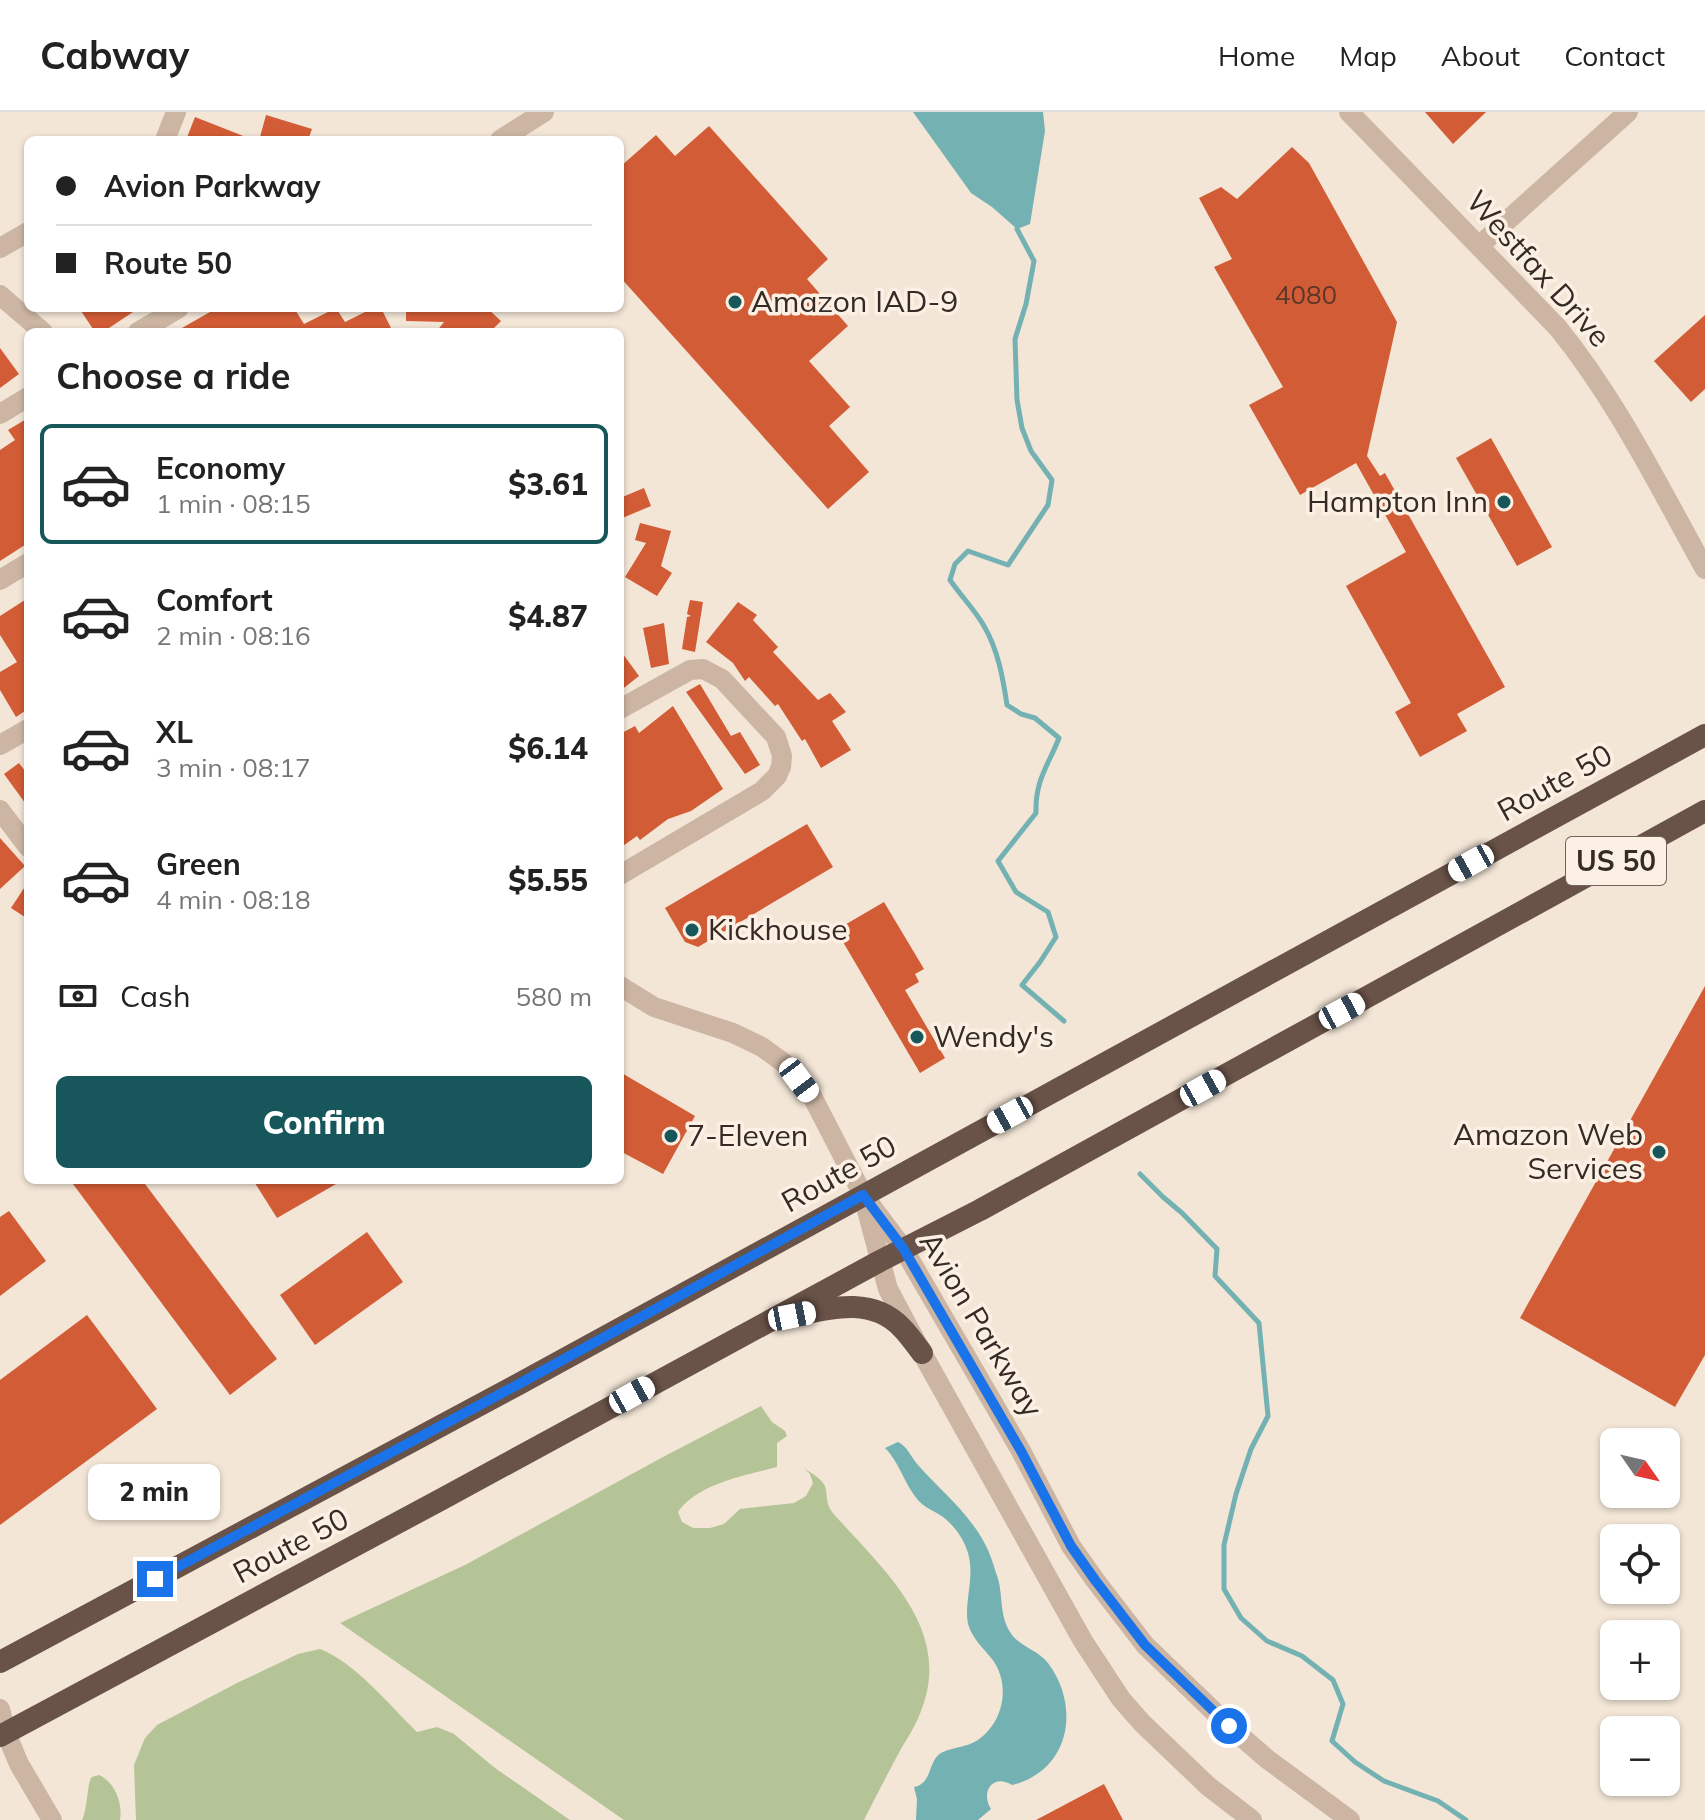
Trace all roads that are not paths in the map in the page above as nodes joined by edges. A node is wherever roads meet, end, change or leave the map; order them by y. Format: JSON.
{"nodes":[{"id":1,"x":176,"y":112,"type":"edge"},
{"id":2,"x":544,"y":112,"type":"edge"},
{"id":3,"x":1349,"y":112,"type":"edge"},
{"id":4,"x":1628,"y":112,"type":"edge"},
{"id":5,"x":167,"y":136,"type":"edge"},
{"id":6,"x":506,"y":136,"type":"edge"},
{"id":7,"x":24,"y":234,"type":"edge"},
{"id":8,"x":1479,"y":246,"type":"junction"},
{"id":9,"x":0,"y":248,"type":"edge"},
{"id":10,"x":0,"y":295,"type":"edge"},
{"id":11,"x":172,"y":312,"type":"edge"},
{"id":12,"x":38,"y":328,"type":"edge"},
{"id":13,"x":145,"y":328,"type":"edge"},
{"id":14,"x":24,"y":399,"type":"edge"},
{"id":15,"x":0,"y":414,"type":"edge"},
{"id":16,"x":24,"y":565,"type":"edge"},
{"id":17,"x":1705,"y":569,"type":"edge"},
{"id":18,"x":0,"y":580,"type":"edge"},
{"id":19,"x":624,"y":707,"type":"edge"},
{"id":20,"x":24,"y":731,"type":"edge"},
{"id":21,"x":1705,"y":735,"type":"edge"},
{"id":22,"x":0,"y":745,"type":"edge"},
{"id":23,"x":0,"y":810,"type":"edge"},
{"id":24,"x":1705,"y":811,"type":"edge"},
{"id":25,"x":24,"y":842,"type":"edge"},
{"id":26,"x":624,"y":873,"type":"edge"},
{"id":27,"x":624,"y":988,"type":"edge"},
{"id":28,"x":863,"y":1195,"type":"junction"},
{"id":29,"x":903,"y":1248,"type":"junction"},
{"id":30,"x":880,"y":1261,"type":"junction"},
{"id":31,"x":768,"y":1321,"type":"junction"},
{"id":32,"x":922,"y":1353,"type":"junction"},
{"id":33,"x":0,"y":1662,"type":"edge"},
{"id":34,"x":0,"y":1709,"type":"edge"},
{"id":35,"x":2,"y":1732,"type":"edge"},
{"id":36,"x":52,"y":1820,"type":"edge"},
{"id":37,"x":1252,"y":1820,"type":"edge"},
{"id":38,"x":1350,"y":1820,"type":"edge"}],
"edges":[{"from":1,"to":5,"type":"street"},
{"from":2,"to":6,"type":"street"},
{"from":3,"to":8,"type":"street","name":"Westfax Drive"},
{"from":4,"to":8,"type":"street"},
{"from":7,"to":9,"type":"street"},
{"from":8,"to":17,"type":"street","name":"Westfax Drive"},
{"from":10,"to":12,"type":"street"},
{"from":11,"to":13,"type":"street"},
{"from":14,"to":15,"type":"street"},
{"from":16,"to":18,"type":"street"},
{"from":19,"to":26,"type":"street"},
{"from":20,"to":22,"type":"street"},
{"from":21,"to":28,"type":"highway","name":"Route 50","number":"US 50"},
{"from":23,"to":25,"type":"street"},
{"from":24,"to":29,"type":"highway","name":"Route 50","number":"US 50"},
{"from":27,"to":28,"type":"street"},
{"from":28,"to":29,"type":"street","name":"Avion Parkway"},
{"from":28,"to":30,"type":"street","name":"Avion Parkway"},
{"from":28,"to":33,"type":"highway","name":"Route 50","number":"US 50"},
{"from":29,"to":30,"type":"highway","name":"Route 50","number":"US 50"},
{"from":29,"to":38,"type":"street","name":"Avion Parkway"},
{"from":30,"to":31,"type":"highway","name":"Route 50","number":"US 50"},
{"from":30,"to":32,"type":"street","name":"Avion Parkway"},
{"from":31,"to":32,"type":"highway"},
{"from":31,"to":35,"type":"highway","name":"Route 50","number":"US 50"},
{"from":32,"to":37,"type":"street","name":"Avion Parkway"},
{"from":34,"to":35,"type":"street"},
{"from":35,"to":36,"type":"street"}]}
